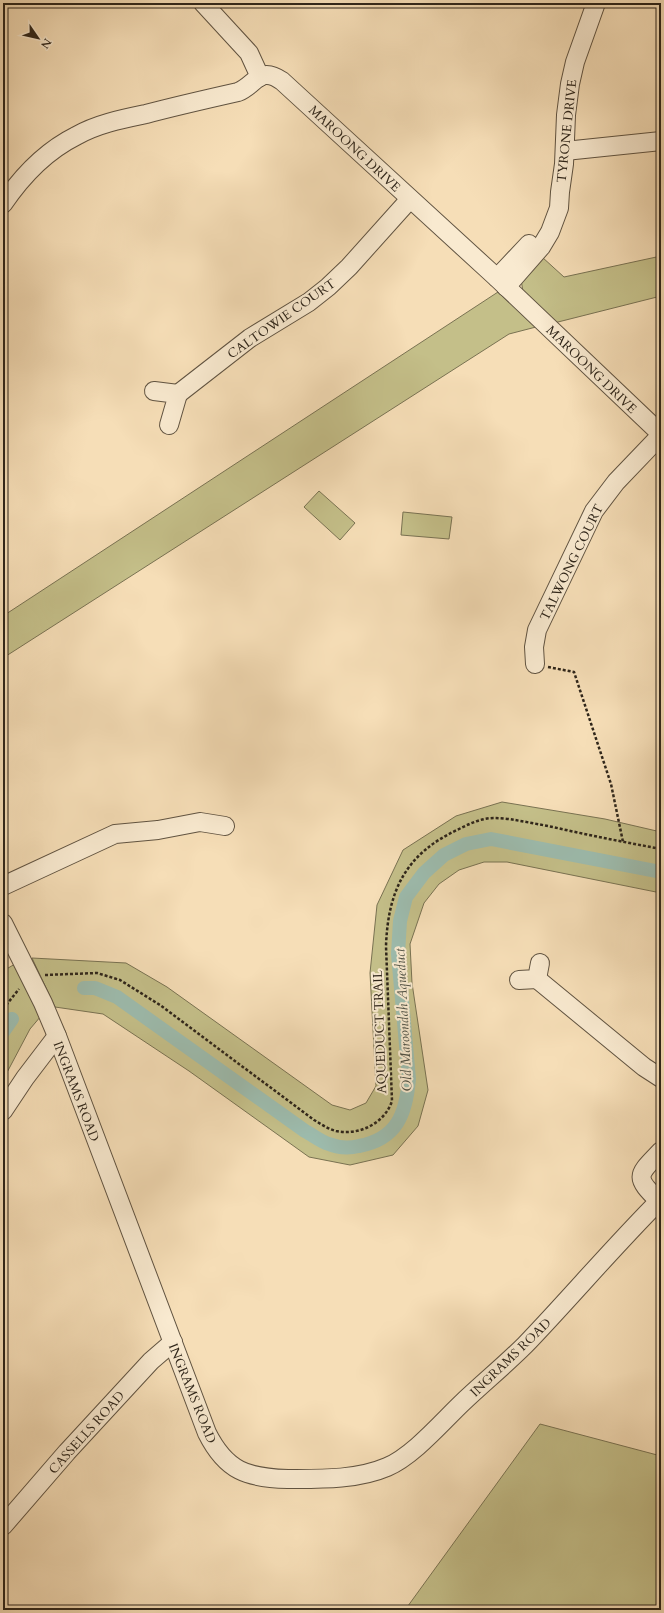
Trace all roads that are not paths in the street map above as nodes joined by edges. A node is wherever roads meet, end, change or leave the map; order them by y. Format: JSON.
{"nodes":[{"id":1,"x":203,"y":3,"type":"edge"},
{"id":2,"x":596,"y":3,"type":"edge"},
{"id":3,"x":260,"y":77,"type":"junction"},
{"id":4,"x":661,"y":141,"type":"edge"},
{"id":5,"x":565,"y":152,"type":"junction"},
{"id":6,"x":410,"y":199,"type":"junction"},
{"id":7,"x":3,"y":204,"type":"edge"},
{"id":8,"x":502,"y":282,"type":"junction"},
{"id":9,"x":154,"y":391,"type":"dead end"},
{"id":10,"x":178,"y":394,"type":"junction"},
{"id":11,"x":169,"y":425,"type":"dead end"},
{"id":12,"x":661,"y":435,"type":"edge"},
{"id":13,"x":535,"y":664,"type":"road end"},
{"id":14,"x":225,"y":826,"type":"dead end"},
{"id":15,"x":3,"y":886,"type":"edge"},
{"id":16,"x":3,"y":923,"type":"edge"},
{"id":17,"x":518,"y":980,"type":"dead end"},
{"id":18,"x":57,"y":1036,"type":"junction"},
{"id":19,"x":661,"y":1078,"type":"edge"},
{"id":20,"x":3,"y":1111,"type":"edge"},
{"id":21,"x":661,"y":1151,"type":"edge"},
{"id":22,"x":660,"y":1200,"type":"edge"},
{"id":23,"x":173,"y":1342,"type":"junction"},
{"id":24,"x":3,"y":1526,"type":"edge"}],
"edges":[{"from":1,"to":3,"type":"street"},
{"from":2,"to":5,"type":"street","name":"TYRONE DRIVE"},
{"from":3,"to":6,"type":"street","name":"MAROONG DRIVE"},
{"from":3,"to":7,"type":"street"},
{"from":4,"to":5,"type":"street"},
{"from":5,"to":8,"type":"street","name":"TYRONE DRIVE"},
{"from":6,"to":8,"type":"street","name":"MAROONG DRIVE"},
{"from":6,"to":10,"type":"street","name":"CALTOWIE COURT"},
{"from":8,"to":12,"type":"street","name":"MAROONG DRIVE"},
{"from":9,"to":10,"type":"street"},
{"from":10,"to":11,"type":"street"},
{"from":12,"to":13,"type":"street","name":"TALWONG COURT"},
{"from":14,"to":15,"type":"street"},
{"from":16,"to":18,"type":"street","name":"INGRAMS ROAD"},
{"from":17,"to":19,"type":"street"},
{"from":18,"to":20,"type":"street"},
{"from":18,"to":23,"type":"street","name":"INGRAMS ROAD"},
{"from":21,"to":22,"type":"street"},
{"from":22,"to":23,"type":"street","name":"INGRAMS ROAD"},
{"from":23,"to":24,"type":"street","name":"CASSELLS ROAD"}]}
